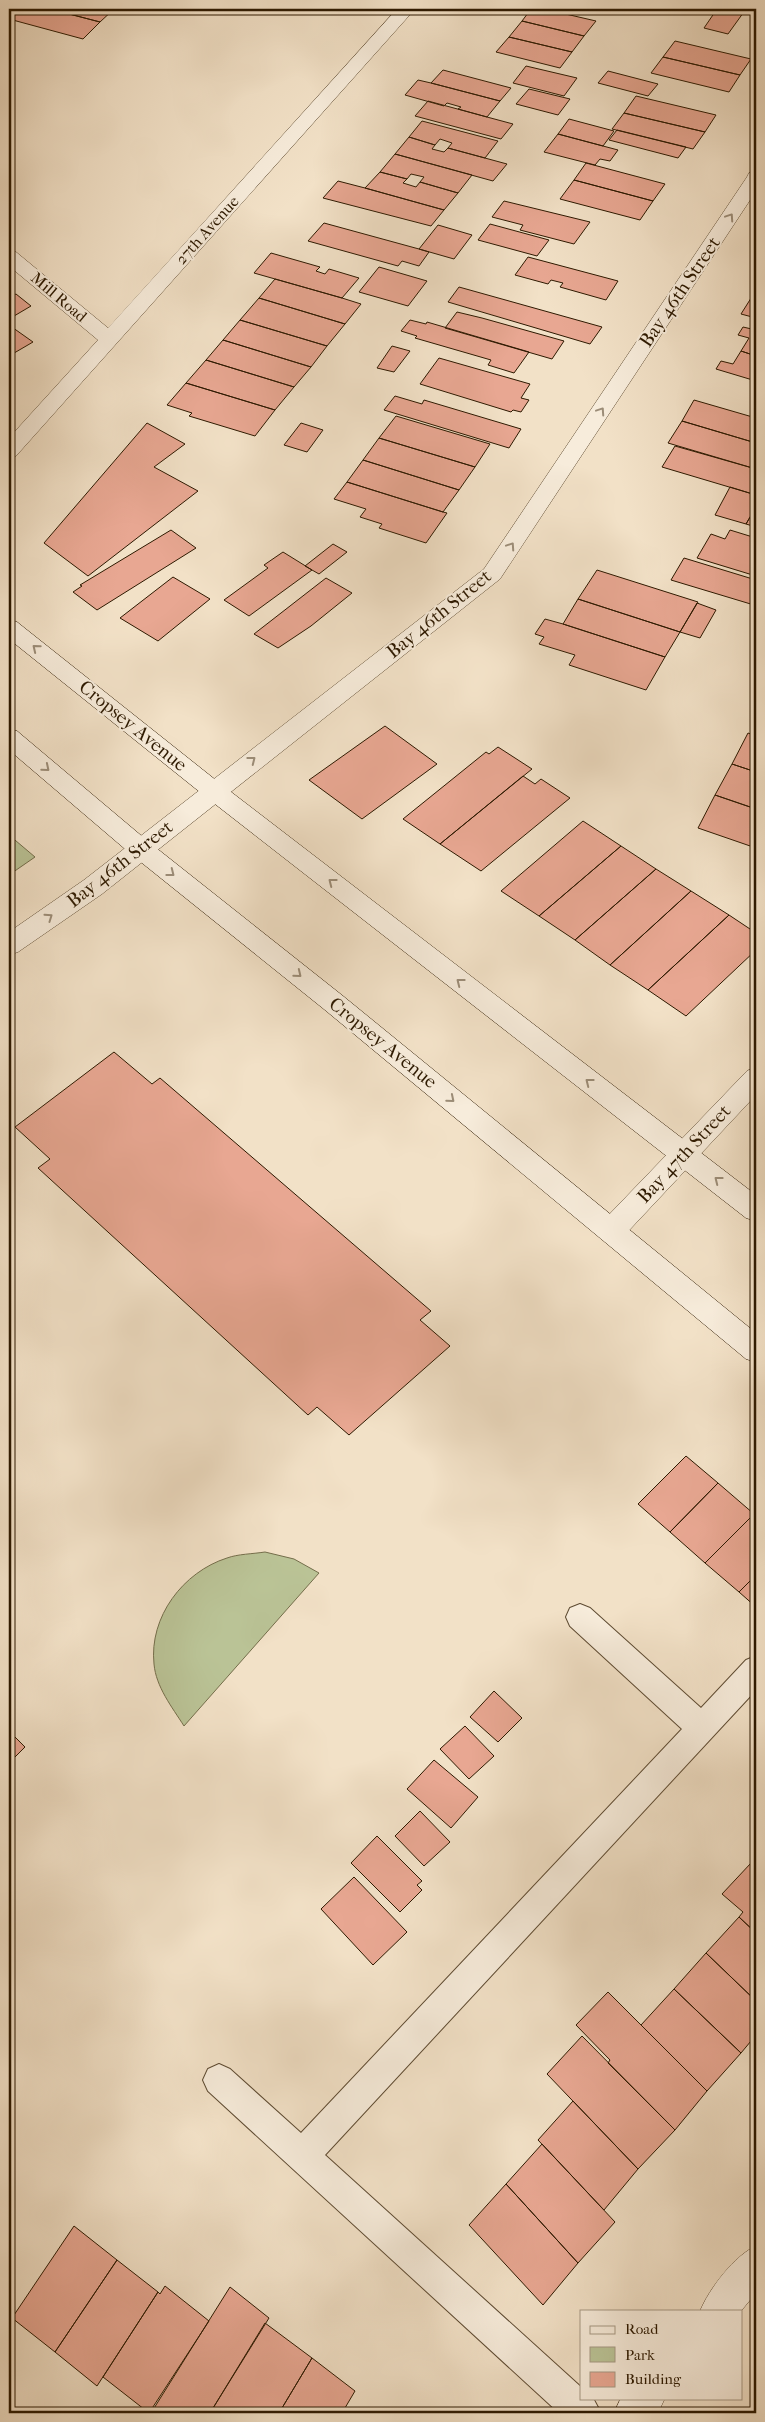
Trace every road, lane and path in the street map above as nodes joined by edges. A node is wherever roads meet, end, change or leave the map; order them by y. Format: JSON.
{"nodes":[{"id":1,"x":406,"y":9,"type":"edge"},
{"id":2,"x":756,"y":177,"type":"edge"},
{"id":3,"x":9,"y":256,"type":"edge"},
{"id":4,"x":109,"y":339,"type":"junction"},
{"id":5,"x":9,"y":451,"type":"edge"},
{"id":6,"x":9,"y":627,"type":"edge"},
{"id":7,"x":9,"y":737,"type":"edge"},
{"id":8,"x":214,"y":790,"type":"junction"},
{"id":9,"x":141,"y":849,"type":"junction"},
{"id":10,"x":9,"y":945,"type":"edge"},
{"id":11,"x":756,"y":1078,"type":"edge"},
{"id":12,"x":684,"y":1154,"type":"junction"},
{"id":13,"x":756,"y":1210,"type":"edge"},
{"id":14,"x":611,"y":1231,"type":"junction"},
{"id":15,"x":756,"y":1350,"type":"edge"},
{"id":16,"x":580,"y":1617,"type":"dead end"},
{"id":17,"x":756,"y":1670,"type":"edge"},
{"id":18,"x":702,"y":1728,"type":"junction"},
{"id":19,"x":219,"y":2080,"type":"dead end"},
{"id":20,"x":302,"y":2156,"type":"junction"},
{"id":21,"x":756,"y":2264,"type":"edge"},
{"id":22,"x":719,"y":2310,"type":"edge"},
{"id":23,"x":644,"y":2400,"type":"edge"},
{"id":24,"x":584,"y":2413,"type":"edge"},
{"id":25,"x":633,"y":2413,"type":"edge"}],
"edges":[{"from":1,"to":4,"type":"street","name":"27th Avenue"},
{"from":8,"to":2,"type":"street","name":"Bay 46th Street","one_way":true},
{"from":3,"to":4,"type":"street","name":"Mill Road"},
{"from":4,"to":5,"type":"street","name":"27th Avenue"},
{"from":8,"to":6,"type":"street","name":"Cropsey Avenue","one_way":true},
{"from":7,"to":9,"type":"street","name":"Cropsey Avenue","one_way":true},
{"from":8,"to":9,"type":"street","name":"Bay 46th Street"},
{"from":12,"to":8,"type":"street","name":"Cropsey Avenue","one_way":true},
{"from":10,"to":9,"type":"street","name":"Bay 46th Street","one_way":true},
{"from":9,"to":14,"type":"street","name":"Cropsey Avenue","one_way":true},
{"from":11,"to":12,"type":"street","name":"Bay 47th Street"},
{"from":13,"to":12,"type":"street","name":"Cropsey Avenue","one_way":true},
{"from":12,"to":14,"type":"street","name":"Bay 47th Street"},
{"from":14,"to":15,"type":"street","name":"Cropsey Avenue"},
{"from":16,"to":18,"type":"lane"},
{"from":17,"to":18,"type":"lane"},
{"from":18,"to":20,"type":"lane"},
{"from":19,"to":20,"type":"lane"},
{"from":20,"to":24,"type":"lane"},
{"from":21,"to":22,"type":"street"},
{"from":23,"to":25,"type":"street"}]}
